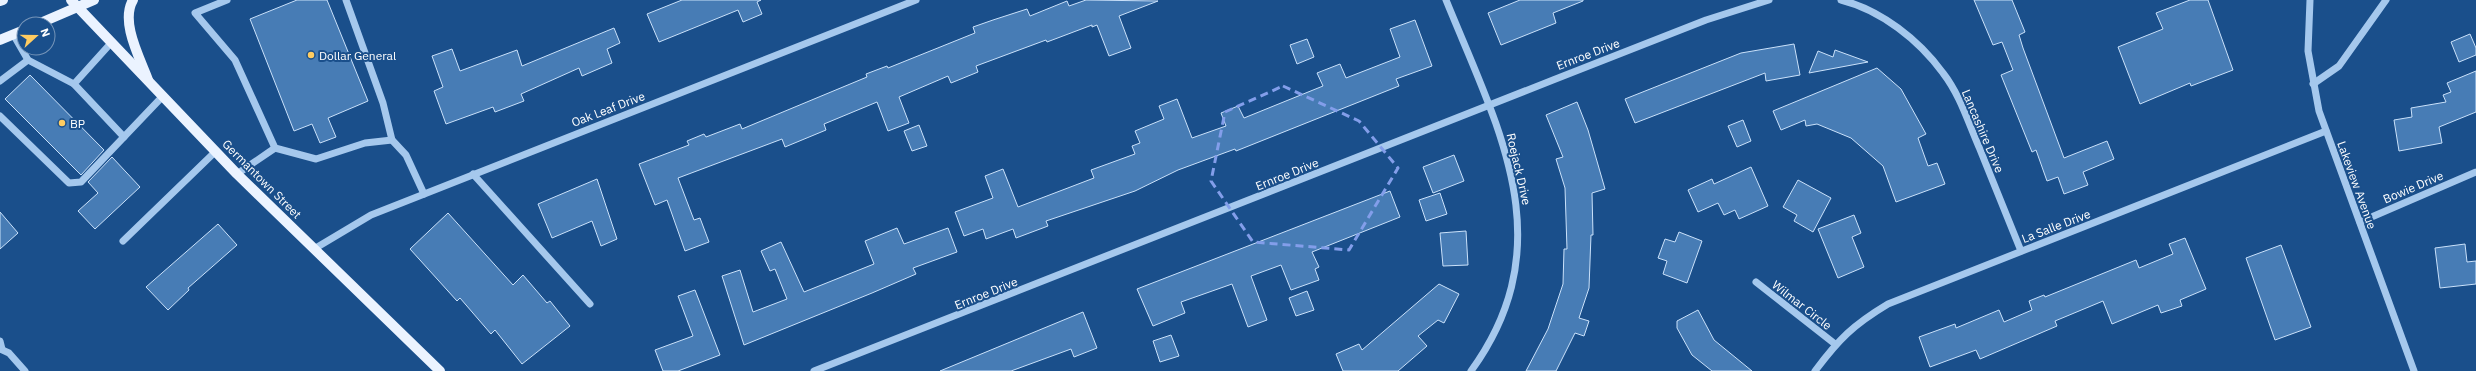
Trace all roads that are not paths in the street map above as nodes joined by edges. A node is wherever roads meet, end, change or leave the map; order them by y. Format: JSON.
{"nodes":[{"id":1,"x":3,"y":0,"type":"edge"},
{"id":2,"x":94,"y":0,"type":"edge"},
{"id":3,"x":133,"y":0,"type":"edge"},
{"id":4,"x":227,"y":0,"type":"edge"},
{"id":5,"x":346,"y":0,"type":"edge"},
{"id":6,"x":916,"y":0,"type":"edge"},
{"id":7,"x":1446,"y":0,"type":"edge"},
{"id":8,"x":1769,"y":0,"type":"edge"},
{"id":9,"x":1841,"y":0,"type":"edge"},
{"id":10,"x":2310,"y":0,"type":"edge"},
{"id":11,"x":2386,"y":0,"type":"edge"},
{"id":12,"x":0,"y":1,"type":"edge"},
{"id":13,"x":75,"y":3,"type":"edge"},
{"id":14,"x":52,"y":16,"type":"edge"},
{"id":15,"x":14,"y":34,"type":"joint"},
{"id":16,"x":0,"y":40,"type":"edge"},
{"id":17,"x":112,"y":43,"type":"junction"},
{"id":18,"x":28,"y":60,"type":"junction"},
{"id":19,"x":0,"y":81,"type":"edge"},
{"id":20,"x":74,"y":84,"type":"junction"},
{"id":21,"x":149,"y":84,"type":"junction"},
{"id":22,"x":2313,"y":84,"type":"junction"},
{"id":23,"x":162,"y":98,"type":"junction"},
{"id":24,"x":1489,"y":106,"type":"junction"},
{"id":25,"x":0,"y":116,"type":"edge"},
{"id":26,"x":2326,"y":131,"type":"junction"},
{"id":27,"x":124,"y":137,"type":"junction"},
{"id":28,"x":392,"y":140,"type":"junction"},
{"id":29,"x":275,"y":148,"type":"junction"},
{"id":30,"x":215,"y":152,"type":"junction"},
{"id":31,"x":2476,"y":172,"type":"edge"},
{"id":32,"x":237,"y":174,"type":"junction"},
{"id":33,"x":473,"y":174,"type":"junction"},
{"id":34,"x":424,"y":194,"type":"junction"},
{"id":35,"x":2360,"y":222,"type":"junction"},
{"id":36,"x":123,"y":241,"type":"dead end"},
{"id":37,"x":314,"y":249,"type":"junction"},
{"id":38,"x":2021,"y":251,"type":"junction"},
{"id":39,"x":1756,"y":282,"type":"dead end"},
{"id":40,"x":590,"y":304,"type":"dead end"},
{"id":41,"x":0,"y":341,"type":"edge"},
{"id":42,"x":1835,"y":344,"type":"junction"},
{"id":43,"x":1,"y":349,"type":"edge"},
{"id":44,"x":26,"y":371,"type":"edge"},
{"id":45,"x":440,"y":371,"type":"edge"},
{"id":46,"x":814,"y":371,"type":"edge"},
{"id":47,"x":1471,"y":371,"type":"edge"},
{"id":48,"x":1814,"y":371,"type":"edge"},
{"id":49,"x":2414,"y":371,"type":"edge"}],
"edges":[{"from":1,"to":12,"type":"main road"},
{"from":2,"to":13,"type":"main road"},
{"from":3,"to":21,"type":"main road"},
{"from":4,"to":29,"type":"street"},
{"from":5,"to":28,"type":"street"},
{"from":6,"to":33,"type":"street","name":"Oak Leaf Drive"},
{"from":7,"to":24,"type":"street","name":"Roejack Drive"},
{"from":8,"to":24,"type":"street","name":"Ernroe Drive"},
{"from":9,"to":38,"type":"street","name":"Lancashire Drive"},
{"from":10,"to":22,"type":"street","name":"Lakeview Avenue"},
{"from":11,"to":22,"type":"street"},
{"from":13,"to":14,"type":"main road"},
{"from":13,"to":17,"type":"main road","name":"Germantown Street"},
{"from":15,"to":16,"type":"main road"},
{"from":15,"to":18,"type":"street"},
{"from":17,"to":20,"type":"street"},
{"from":17,"to":21,"type":"main road","name":"Germantown Street"},
{"from":18,"to":19,"type":"street"},
{"from":18,"to":20,"type":"street"},
{"from":20,"to":27,"type":"street"},
{"from":21,"to":23,"type":"main road","name":"Germantown Street"},
{"from":22,"to":26,"type":"street","name":"Lakeview Avenue"},
{"from":23,"to":27,"type":"street"},
{"from":23,"to":30,"type":"main road","name":"Germantown Street"},
{"from":24,"to":46,"type":"street","name":"Ernroe Drive"},
{"from":24,"to":47,"type":"street","name":"Roejack Drive"},
{"from":25,"to":27,"type":"street"},
{"from":26,"to":35,"type":"street","name":"Lakeview Avenue"},
{"from":26,"to":38,"type":"street","name":"La Salle Drive"},
{"from":28,"to":29,"type":"street"},
{"from":28,"to":34,"type":"street"},
{"from":29,"to":32,"type":"street"},
{"from":30,"to":32,"type":"main road","name":"Germantown Street"},
{"from":30,"to":36,"type":"street"},
{"from":31,"to":35,"type":"street","name":"Bowie Drive"},
{"from":32,"to":37,"type":"main road","name":"Germantown Street"},
{"from":33,"to":34,"type":"street","name":"Oak Leaf Drive"},
{"from":33,"to":40,"type":"street"},
{"from":34,"to":37,"type":"street","name":"Oak Leaf Drive"},
{"from":35,"to":49,"type":"street","name":"Lakeview Avenue"},
{"from":37,"to":45,"type":"main road","name":"Germantown Street"},
{"from":38,"to":42,"type":"street","name":"La Salle Drive"},
{"from":39,"to":42,"type":"street","name":"Wilmar Circle"},
{"from":41,"to":43,"type":"street"},
{"from":42,"to":48,"type":"street","name":"La Salle Drive"},
{"from":43,"to":44,"type":"street"}]}
